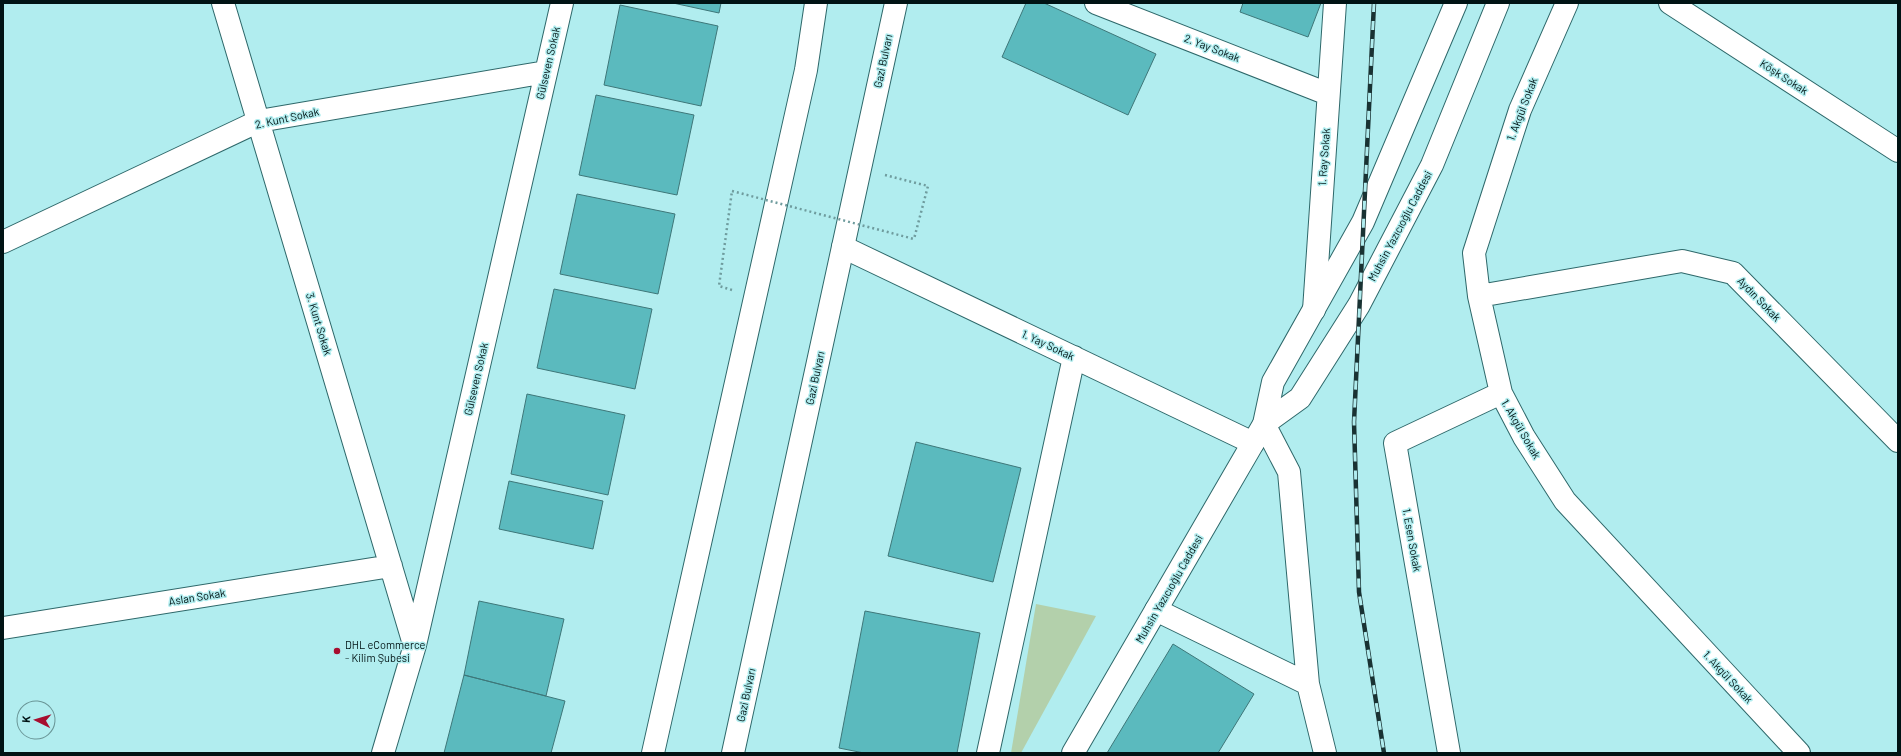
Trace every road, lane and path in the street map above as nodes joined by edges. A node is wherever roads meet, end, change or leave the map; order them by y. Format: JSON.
{"nodes":[{"id":1,"x":223,"y":3,"type":"edge"},
{"id":2,"x":562,"y":3,"type":"edge"},
{"id":3,"x":816,"y":3,"type":"edge"},
{"id":4,"x":896,"y":3,"type":"edge"},
{"id":5,"x":1096,"y":3,"type":"edge"},
{"id":6,"x":1335,"y":3,"type":"edge"},
{"id":7,"x":1456,"y":3,"type":"edge"},
{"id":8,"x":1498,"y":3,"type":"edge"},
{"id":9,"x":1567,"y":3,"type":"edge"},
{"id":10,"x":1670,"y":3,"type":"edge"},
{"id":11,"x":546,"y":72,"type":"junction"},
{"id":12,"x":1328,"y":94,"type":"junction"},
{"id":13,"x":258,"y":121,"type":"junction"},
{"id":14,"x":1898,"y":151,"type":"edge"},
{"id":15,"x":860,"y":169,"type":"junction"},
{"id":16,"x":3,"y":242,"type":"edge"},
{"id":17,"x":843,"y":247,"type":"junction"},
{"id":18,"x":1479,"y":296,"type":"junction"},
{"id":19,"x":755,"y":297,"type":"junction"},
{"id":20,"x":1314,"y":310,"type":"junction"},
{"id":21,"x":1074,"y":357,"type":"junction"},
{"id":22,"x":1501,"y":394,"type":"junction"},
{"id":23,"x":1264,"y":424,"type":"junction"},
{"id":24,"x":1898,"y":441,"type":"edge"},
{"id":25,"x":1253,"y":443,"type":"junction"},
{"id":26,"x":391,"y":566,"type":"junction"},
{"id":27,"x":1156,"y":610,"type":"junction"},
{"id":28,"x":3,"y":628,"type":"edge"},
{"id":29,"x":415,"y":645,"type":"junction"},
{"id":30,"x":1308,"y":684,"type":"junction"},
{"id":31,"x":653,"y":749,"type":"edge"},
{"id":32,"x":383,"y":753,"type":"edge"},
{"id":33,"x":733,"y":753,"type":"edge"},
{"id":34,"x":988,"y":753,"type":"edge"},
{"id":35,"x":1073,"y":753,"type":"edge"},
{"id":36,"x":1325,"y":753,"type":"edge"},
{"id":37,"x":1449,"y":753,"type":"edge"},
{"id":38,"x":1799,"y":753,"type":"edge"}],
"edges":[{"from":1,"to":13,"type":"main road","name":"3. Kunt Sokak"},
{"from":2,"to":11,"type":"main road","name":"Gülseven Sokak"},
{"from":3,"to":19,"type":"main road"},
{"from":4,"to":15,"type":"main road","name":"Gazi Bulvarı"},
{"from":5,"to":12,"type":"main road","name":"2. Yay Sokak"},
{"from":6,"to":12,"type":"main road","name":"1. Ray Sokak"},
{"from":7,"to":20,"type":"main road","name":"Muhsin Yazıcıoğlu Caddesi"},
{"from":8,"to":23,"type":"main road","name":"Muhsin Yazıcıoğlu Caddesi"},
{"from":9,"to":18,"type":"main road","name":"1. Akgül Sokak"},
{"from":10,"to":14,"type":"main road","name":"Köşk Sokak"},
{"from":11,"to":13,"type":"main road","name":"2. Kunt Sokak"},
{"from":11,"to":29,"type":"main road","name":"Gülseven Sokak"},
{"from":12,"to":20,"type":"main road","name":"1. Ray Sokak"},
{"from":13,"to":16,"type":"main road","name":"2. Kunt Sokak"},
{"from":13,"to":26,"type":"main road","name":"3. Kunt Sokak"},
{"from":15,"to":17,"type":"main road","name":"Gazi Bulvarı"},
{"from":15,"to":19,"type":"path","bridge":true},
{"from":17,"to":21,"type":"main road","name":"1. Yay Sokak"},
{"from":17,"to":33,"type":"main road","name":"Gazi Bulvarı"},
{"from":18,"to":22,"type":"main road","name":"1. Akgül Sokak"},
{"from":18,"to":24,"type":"main road","name":"Aydın Sokak"},
{"from":19,"to":31,"type":"main road"},
{"from":20,"to":23,"type":"main road","name":"Muhsin Yazıcıoğlu Caddesi"},
{"from":21,"to":25,"type":"main road","name":"1. Yay Sokak"},
{"from":21,"to":34,"type":"main road"},
{"from":22,"to":37,"type":"main road","name":"1. Esen Sokak"},
{"from":22,"to":38,"type":"main road","name":"1. Akgül Sokak"},
{"from":23,"to":25,"type":"main road","name":"Muhsin Yazıcıoğlu Caddesi"},
{"from":23,"to":30,"type":"main road"},
{"from":25,"to":27,"type":"main road","name":"Muhsin Yazıcıoğlu Caddesi"},
{"from":26,"to":28,"type":"main road","name":"Aslan Sokak"},
{"from":26,"to":29,"type":"main road","name":"3. Kunt Sokak"},
{"from":27,"to":30,"type":"main road"},
{"from":27,"to":35,"type":"main road","name":"Muhsin Yazıcıoğlu Caddesi"},
{"from":29,"to":32,"type":"main road","name":"Gülseven Sokak"},
{"from":30,"to":36,"type":"main road"}]}
